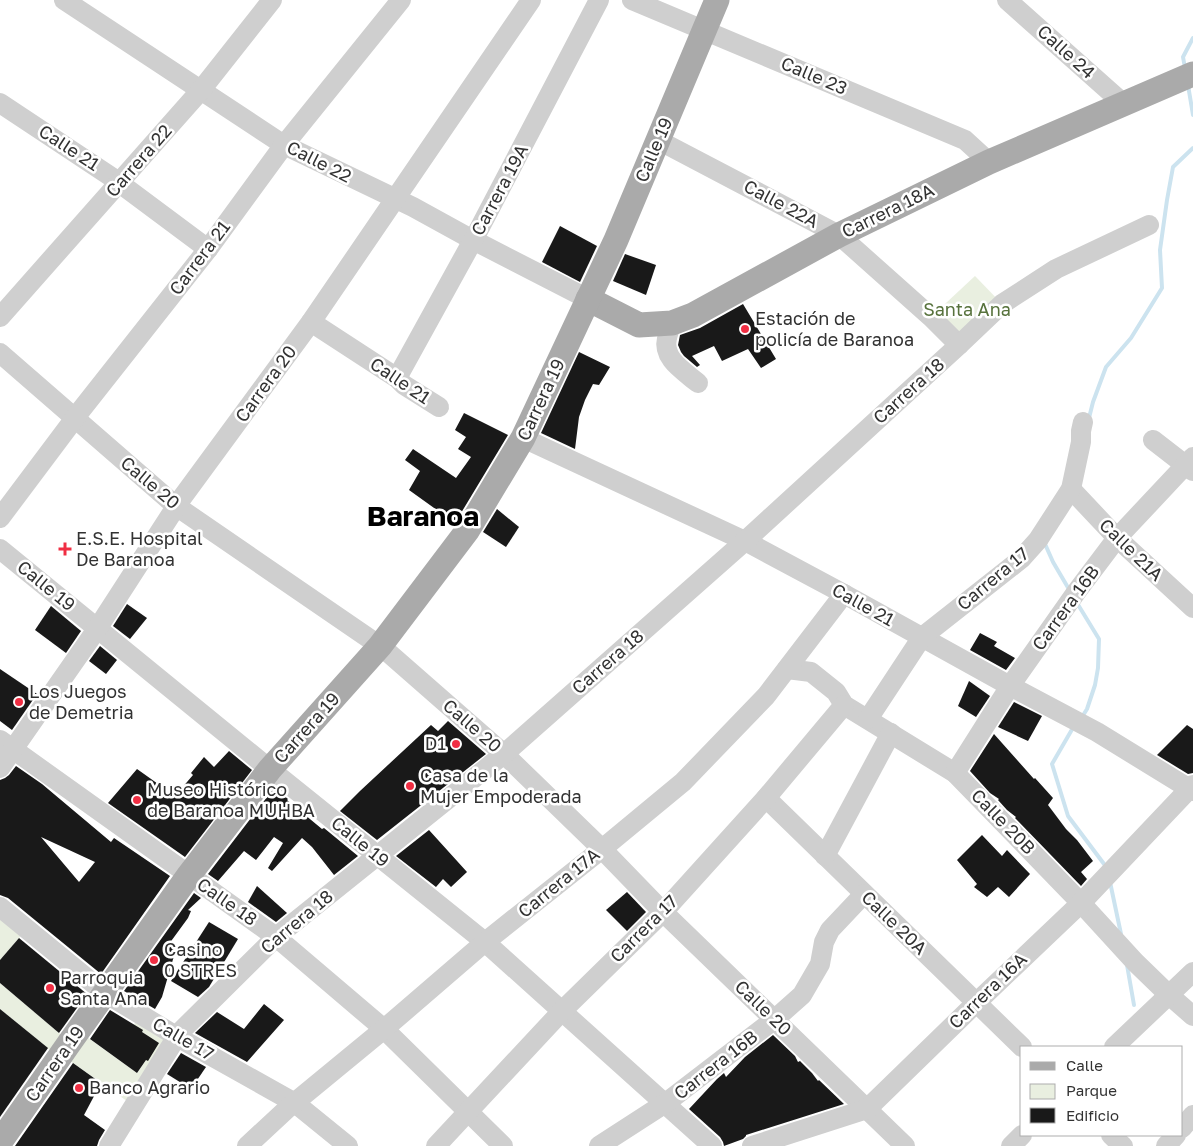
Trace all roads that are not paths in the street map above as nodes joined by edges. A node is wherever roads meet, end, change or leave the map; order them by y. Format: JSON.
{"nodes":[{"id":1,"x":64,"y":0,"type":"edge"},
{"id":2,"x":272,"y":0,"type":"edge"},
{"id":3,"x":401,"y":0,"type":"edge"},
{"id":4,"x":531,"y":0,"type":"edge"},
{"id":5,"x":599,"y":0,"type":"edge"},
{"id":6,"x":632,"y":0,"type":"edge"},
{"id":7,"x":717,"y":0,"type":"edge"},
{"id":8,"x":1007,"y":0,"type":"edge"},
{"id":9,"x":705,"y":30,"type":"junction"},
{"id":10,"x":1183,"y":79,"type":"edge"},
{"id":11,"x":202,"y":90,"type":"junction"},
{"id":12,"x":0,"y":103,"type":"edge"},
{"id":13,"x":1125,"y":105,"type":"junction"},
{"id":14,"x":658,"y":140,"type":"junction"},
{"id":15,"x":284,"y":145,"type":"junction"},
{"id":16,"x":989,"y":162,"type":"junction"},
{"id":17,"x":120,"y":182,"type":"junction"},
{"id":18,"x":395,"y":199,"type":"junction"},
{"id":19,"x":1149,"y":225,"type":"dead end"},
{"id":20,"x":839,"y":235,"type":"junction"},
{"id":21,"x":473,"y":240,"type":"junction"},
{"id":22,"x":208,"y":249,"type":"junction"},
{"id":23,"x":588,"y":299,"type":"junction"},
{"id":24,"x":0,"y":317,"type":"edge"},
{"id":25,"x":311,"y":322,"type":"junction"},
{"id":26,"x":672,"y":323,"type":"junction"},
{"id":27,"x":959,"y":346,"type":"junction"},
{"id":28,"x":0,"y":353,"type":"edge"},
{"id":29,"x":397,"y":378,"type":"junction"},
{"id":30,"x":698,"y":383,"type":"dead end"},
{"id":31,"x":439,"y":407,"type":"dead end"},
{"id":32,"x":75,"y":418,"type":"junction"},
{"id":33,"x":1083,"y":422,"type":"dead end"},
{"id":34,"x":523,"y":438,"type":"junction"},
{"id":35,"x":1153,"y":440,"type":"dead end"},
{"id":36,"x":1191,"y":464,"type":"edge"},
{"id":37,"x":1071,"y":489,"type":"junction"},
{"id":38,"x":176,"y":506,"type":"junction"},
{"id":39,"x":0,"y":518,"type":"edge"},
{"id":40,"x":1117,"y":538,"type":"junction"},
{"id":41,"x":745,"y":541,"type":"junction"},
{"id":42,"x":0,"y":548,"type":"edge"},
{"id":43,"x":844,"y":594,"type":"junction"},
{"id":44,"x":1193,"y":608,"type":"edge"},
{"id":45,"x":97,"y":628,"type":"junction"},
{"id":46,"x":922,"y":638,"type":"junction"},
{"id":47,"x":380,"y":646,"type":"junction"},
{"id":48,"x":787,"y":670,"type":"junction"},
{"id":49,"x":1010,"y":686,"type":"junction"},
{"id":50,"x":844,"y":705,"type":"junction"},
{"id":51,"x":868,"y":719,"type":"junction"},
{"id":52,"x":890,"y":733,"type":"junction"},
{"id":53,"x":6,"y":744,"type":"edge"},
{"id":54,"x":504,"y":754,"type":"junction"},
{"id":55,"x":0,"y":768,"type":"edge"},
{"id":56,"x":270,"y":769,"type":"junction"},
{"id":57,"x":955,"y":773,"type":"junction"},
{"id":58,"x":1192,"y":788,"type":"edge"},
{"id":59,"x":766,"y":798,"type":"junction"},
{"id":60,"x":602,"y":849,"type":"junction"},
{"id":61,"x":378,"y":856,"type":"junction"},
{"id":62,"x":824,"y":856,"type":"junction"},
{"id":63,"x":189,"y":875,"type":"junction"},
{"id":64,"x":864,"y":894,"type":"junction"},
{"id":65,"x":1081,"y":903,"type":"junction"},
{"id":66,"x":0,"y":907,"type":"edge"},
{"id":67,"x":663,"y":912,"type":"junction"},
{"id":68,"x":276,"y":937,"type":"junction"},
{"id":69,"x":484,"y":942,"type":"junction"},
{"id":70,"x":1193,"y":972,"type":"edge"},
{"id":71,"x":105,"y":993,"type":"junction"},
{"id":72,"x":1169,"y":995,"type":"junction"},
{"id":73,"x":976,"y":1003,"type":"junction"},
{"id":74,"x":562,"y":1011,"type":"junction"},
{"id":75,"x":1193,"y":1016,"type":"edge"},
{"id":76,"x":775,"y":1019,"type":"junction"},
{"id":77,"x":384,"y":1029,"type":"junction"},
{"id":78,"x":177,"y":1036,"type":"junction"},
{"id":79,"x":1021,"y":1046,"type":"edge"},
{"id":80,"x":1115,"y":1046,"type":"edge"},
{"id":81,"x":295,"y":1103,"type":"junction"},
{"id":82,"x":664,"y":1104,"type":"junction"},
{"id":83,"x":867,"y":1109,"type":"junction"},
{"id":84,"x":468,"y":1112,"type":"junction"},
{"id":85,"x":1193,"y":1115,"type":"edge"},
{"id":86,"x":1183,"y":1127,"type":"edge"},
{"id":87,"x":1021,"y":1136,"type":"edge"},
{"id":88,"x":1113,"y":1136,"type":"edge"},
{"id":89,"x":1175,"y":1136,"type":"edge"},
{"id":90,"x":0,"y":1142,"type":"edge"},
{"id":91,"x":110,"y":1146,"type":"edge"},
{"id":92,"x":247,"y":1146,"type":"edge"},
{"id":93,"x":348,"y":1146,"type":"edge"},
{"id":94,"x":436,"y":1146,"type":"edge"},
{"id":95,"x":503,"y":1146,"type":"edge"},
{"id":96,"x":599,"y":1146,"type":"edge"},
{"id":97,"x":712,"y":1146,"type":"edge"},
{"id":98,"x":752,"y":1146,"type":"edge"},
{"id":99,"x":906,"y":1146,"type":"edge"},
{"id":100,"x":1011,"y":1146,"type":"edge"},
{"id":101,"x":1123,"y":1146,"type":"edge"},
{"id":102,"x":1166,"y":1146,"type":"edge"}],
"edges":[{"from":1,"to":11,"type":"street","name":"Calle 22"},
{"from":2,"to":11,"type":"street","name":"Carrera 22"},
{"from":3,"to":15,"type":"street","name":"Carrera 21"},
{"from":4,"to":18,"type":"street","name":"Carrera 20"},
{"from":5,"to":21,"type":"street","name":"Carrera 19A"},
{"from":6,"to":9,"type":"street","name":"Calle 23"},
{"from":7,"to":9,"type":"main road","name":"Calle 19"},
{"from":8,"to":13,"type":"street","name":"Calle 24"},
{"from":9,"to":14,"type":"main road","name":"Calle 19"},
{"from":9,"to":16,"type":"street","name":"Calle 23"},
{"from":10,"to":13,"type":"main road","name":"Carrera 18A"},
{"from":11,"to":15,"type":"street","name":"Calle 22"},
{"from":11,"to":17,"type":"street","name":"Carrera 22"},
{"from":12,"to":17,"type":"street","name":"Calle 21"},
{"from":13,"to":16,"type":"main road","name":"Carrera 18A"},
{"from":14,"to":20,"type":"street","name":"Calle 22A"},
{"from":14,"to":23,"type":"main road","name":"Calle 19"},
{"from":15,"to":18,"type":"street","name":"Calle 22"},
{"from":15,"to":22,"type":"street","name":"Carrera 21"},
{"from":16,"to":20,"type":"main road","name":"Carrera 18A"},
{"from":17,"to":22,"type":"street","name":"Calle 21"},
{"from":17,"to":24,"type":"street","name":"Carrera 22"},
{"from":18,"to":21,"type":"street","name":"Calle 22"},
{"from":18,"to":25,"type":"street","name":"Carrera 20"},
{"from":19,"to":27,"type":"street","name":"Carrera 18"},
{"from":20,"to":26,"type":"main road","name":"Carrera 18A"},
{"from":20,"to":27,"type":"street","name":"Calle 22A"},
{"from":21,"to":23,"type":"street","name":"Calle 22"},
{"from":21,"to":29,"type":"street","name":"Carrera 19A"},
{"from":22,"to":32,"type":"street","name":"Carrera 21"},
{"from":23,"to":26,"type":"main road","name":"Carrera 18A"},
{"from":23,"to":34,"type":"main road","name":"Carrera 19"},
{"from":25,"to":29,"type":"street","name":"Calle 21"},
{"from":25,"to":38,"type":"street","name":"Carrera 20"},
{"from":26,"to":30,"type":"street"},
{"from":27,"to":41,"type":"street","name":"Carrera 18"},
{"from":28,"to":32,"type":"street","name":"Calle 20"},
{"from":29,"to":31,"type":"street","name":"Calle 21"},
{"from":32,"to":38,"type":"street","name":"Calle 20"},
{"from":32,"to":39,"type":"street","name":"Carrera 21"},
{"from":33,"to":37,"type":"street","name":"Carrera 17"},
{"from":34,"to":41,"type":"street","name":"Calle 21"},
{"from":34,"to":47,"type":"main road","name":"Carrera 19"},
{"from":35,"to":36,"type":"street"},
{"from":36,"to":40,"type":"street","name":"Carrera 16B"},
{"from":37,"to":40,"type":"street","name":"Calle 21A"},
{"from":37,"to":46,"type":"street","name":"Carrera 17"},
{"from":38,"to":45,"type":"street","name":"Carrera 20"},
{"from":38,"to":47,"type":"street","name":"Calle 20"},
{"from":40,"to":44,"type":"street","name":"Calle 21A"},
{"from":40,"to":49,"type":"street","name":"Carrera 16B"},
{"from":41,"to":43,"type":"street","name":"Calle 21"},
{"from":41,"to":54,"type":"street","name":"Carrera 18"},
{"from":42,"to":45,"type":"street","name":"Calle 19"},
{"from":43,"to":46,"type":"street","name":"Calle 21"},
{"from":43,"to":48,"type":"street","name":"Carrera 17A"},
{"from":45,"to":53,"type":"street","name":"Carrera 20"},
{"from":45,"to":56,"type":"street","name":"Calle 19"},
{"from":46,"to":49,"type":"street","name":"Calle 21"},
{"from":46,"to":51,"type":"street","name":"Carrera 17"},
{"from":47,"to":54,"type":"street","name":"Calle 20"},
{"from":47,"to":56,"type":"main road","name":"Carrera 19"},
{"from":48,"to":50,"type":"street","name":"Calle 20B"},
{"from":48,"to":60,"type":"street","name":"Carrera 17A"},
{"from":49,"to":57,"type":"street","name":"Carrera 16B"},
{"from":49,"to":58,"type":"street","name":"Calle 21"},
{"from":50,"to":51,"type":"street","name":"Calle 20B"},
{"from":50,"to":59,"type":"street","name":"Carrera 17"},
{"from":51,"to":52,"type":"street","name":"Calle 20B"},
{"from":52,"to":57,"type":"street","name":"Calle 20B"},
{"from":52,"to":62,"type":"street"},
{"from":53,"to":55,"type":"street","name":"Carrera 20"},
{"from":53,"to":63,"type":"street","name":"Calle 18"},
{"from":54,"to":60,"type":"street","name":"Calle 20"},
{"from":54,"to":61,"type":"street","name":"Carrera 18"},
{"from":56,"to":61,"type":"street","name":"Calle 19"},
{"from":56,"to":63,"type":"main road","name":"Carrera 19"},
{"from":57,"to":65,"type":"street","name":"Calle 20B"},
{"from":58,"to":65,"type":"street","name":"Carrera 16A"},
{"from":59,"to":62,"type":"street","name":"Calle 20A"},
{"from":59,"to":67,"type":"street","name":"Carrera 17"},
{"from":60,"to":67,"type":"street","name":"Calle 20"},
{"from":60,"to":69,"type":"street","name":"Carrera 17A"},
{"from":61,"to":68,"type":"street","name":"Carrera 18"},
{"from":61,"to":69,"type":"street","name":"Calle 19"},
{"from":62,"to":64,"type":"street","name":"Calle 20A"},
{"from":63,"to":68,"type":"street","name":"Calle 18"},
{"from":63,"to":71,"type":"main road","name":"Carrera 19"},
{"from":64,"to":73,"type":"street","name":"Calle 20A"},
{"from":64,"to":76,"type":"street","name":"Carrera 16B"},
{"from":65,"to":72,"type":"street","name":"Calle 20B"},
{"from":65,"to":73,"type":"street","name":"Carrera 16A"},
{"from":66,"to":71,"type":"street","name":"Calle 17"},
{"from":67,"to":74,"type":"street","name":"Carrera 17"},
{"from":67,"to":76,"type":"street","name":"Calle 20"},
{"from":68,"to":77,"type":"street","name":"Calle 18"},
{"from":68,"to":78,"type":"street","name":"Carrera 18"},
{"from":69,"to":74,"type":"street","name":"Calle 19"},
{"from":69,"to":77,"type":"street","name":"Carrera 17A"},
{"from":70,"to":72,"type":"street"},
{"from":71,"to":78,"type":"street","name":"Calle 17"},
{"from":71,"to":90,"type":"main road","name":"Carrera 19"},
{"from":72,"to":75,"type":"street","name":"Calle 20B"},
{"from":72,"to":80,"type":"street"},
{"from":73,"to":79,"type":"street","name":"Calle 20A"},
{"from":73,"to":83,"type":"street","name":"Carrera 16A"},
{"from":74,"to":82,"type":"street","name":"Calle 19"},
{"from":74,"to":84,"type":"street","name":"Carrera 17"},
{"from":76,"to":82,"type":"street","name":"Carrera 16B"},
{"from":76,"to":83,"type":"street","name":"Calle 20"},
{"from":77,"to":81,"type":"street","name":"Carrera 17A"},
{"from":77,"to":84,"type":"street","name":"Calle 18"},
{"from":78,"to":81,"type":"street","name":"Calle 17"},
{"from":78,"to":91,"type":"street","name":"Carrera 18"},
{"from":81,"to":92,"type":"street","name":"Carrera 17A"},
{"from":81,"to":93,"type":"street","name":"Calle 17"},
{"from":82,"to":96,"type":"street","name":"Carrera 16B"},
{"from":82,"to":97,"type":"street","name":"Calle 19"},
{"from":83,"to":98,"type":"street","name":"Carrera 16A"},
{"from":83,"to":99,"type":"street","name":"Calle 20"},
{"from":84,"to":94,"type":"street","name":"Carrera 17"},
{"from":84,"to":95,"type":"street","name":"Calle 18"},
{"from":85,"to":86,"type":"street"},
{"from":87,"to":100,"type":"street"},
{"from":88,"to":101,"type":"street"},
{"from":89,"to":102,"type":"street"}]}
